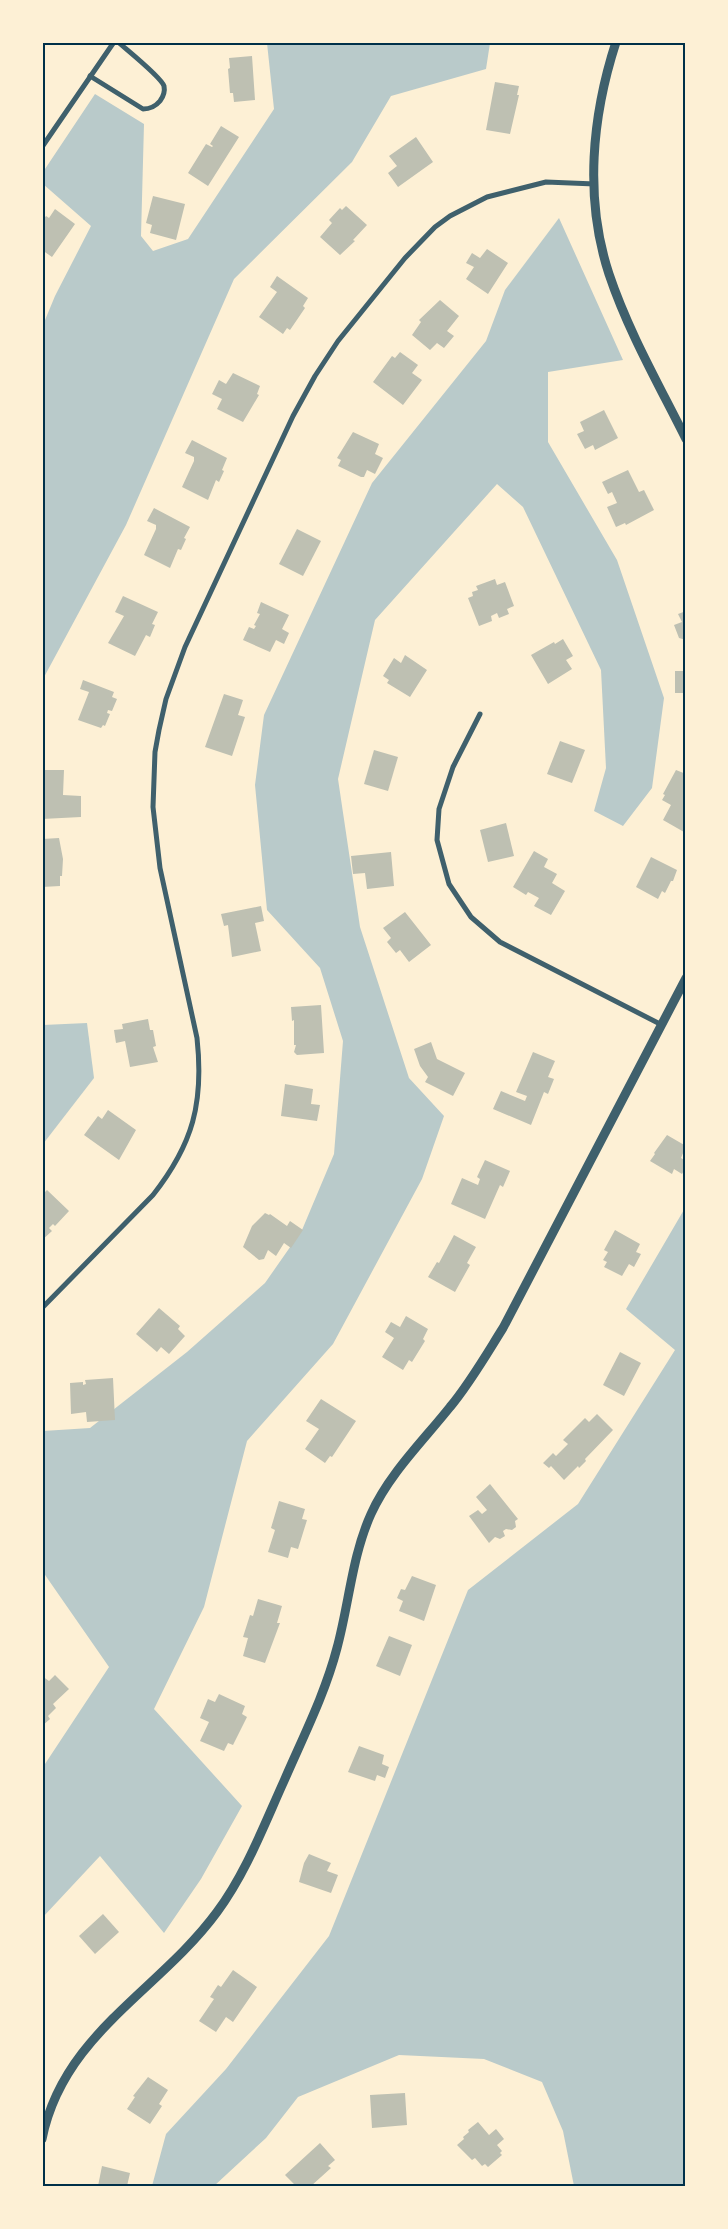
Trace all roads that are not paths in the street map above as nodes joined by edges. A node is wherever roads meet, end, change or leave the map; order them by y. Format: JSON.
{"nodes":[{"id":1,"x":116,"y":42,"type":"edge"},
{"id":2,"x":616,"y":42,"type":"edge"},
{"id":3,"x":90,"y":76,"type":"junction"},
{"id":4,"x":42,"y":147,"type":"edge"},
{"id":5,"x":594,"y":184,"type":"junction"},
{"id":6,"x":686,"y":439,"type":"edge"},
{"id":7,"x":480,"y":714,"type":"dead end"},
{"id":8,"x":686,"y":978,"type":"edge"},
{"id":9,"x":662,"y":1024,"type":"junction"},
{"id":10,"x":42,"y":1308,"type":"edge"},
{"id":11,"x":42,"y":2139,"type":"edge"}],
"edges":[{"from":1,"to":3,"type":"street"},
{"from":1,"to":3,"type":"street"},
{"from":2,"to":5,"type":"street"},
{"from":3,"to":4,"type":"street"},
{"from":5,"to":6,"type":"street"},
{"from":5,"to":10,"type":"street"},
{"from":7,"to":9,"type":"street"},
{"from":8,"to":9,"type":"street"},
{"from":9,"to":11,"type":"street"}]}
